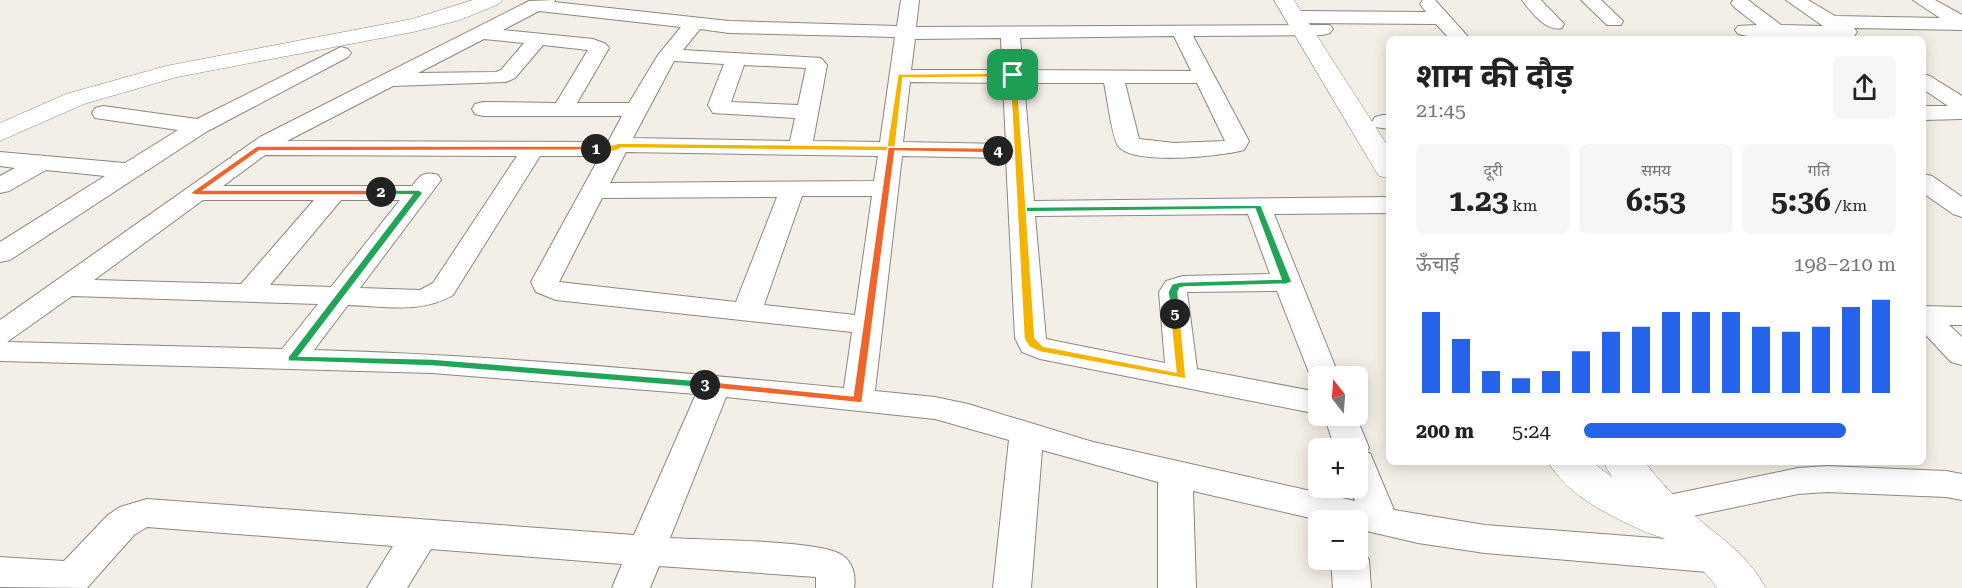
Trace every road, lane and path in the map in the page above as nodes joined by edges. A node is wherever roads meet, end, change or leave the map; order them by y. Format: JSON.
{"nodes":[{"id":1,"x":492,"y":0,"type":"edge"},
{"id":2,"x":910,"y":0,"type":"edge"},
{"id":3,"x":1426,"y":0,"type":"edge"},
{"id":4,"x":1531,"y":0,"type":"edge"},
{"id":5,"x":1590,"y":0,"type":"edge"},
{"id":6,"x":1796,"y":0,"type":"edge"},
{"id":7,"x":1922,"y":0,"type":"edge"},
{"id":8,"x":541,"y":3,"type":"edge"},
{"id":9,"x":1740,"y":3,"type":"dead end"},
{"id":10,"x":1304,"y":16,"type":"edge"},
{"id":11,"x":1442,"y":18,"type":"junction"},
{"id":12,"x":1614,"y":21,"type":"dead end"},
{"id":13,"x":1830,"y":22,"type":"junction"},
{"id":14,"x":694,"y":23,"type":"junction"},
{"id":15,"x":1962,"y":23,"type":"edge"},
{"id":16,"x":1555,"y":24,"type":"dead end"},
{"id":17,"x":1745,"y":30,"type":"dead end"},
{"id":18,"x":1181,"y":31,"type":"junction"},
{"id":19,"x":906,"y":32,"type":"junction"},
{"id":20,"x":1010,"y":32,"type":"junction"},
{"id":21,"x":481,"y":33,"type":"junction"},
{"id":22,"x":1784,"y":35,"type":"edge"},
{"id":23,"x":1457,"y":36,"type":"edge"},
{"id":24,"x":1852,"y":36,"type":"edge"},
{"id":25,"x":538,"y":39,"type":"junction"},
{"id":26,"x":341,"y":53,"type":"dead end"},
{"id":27,"x":668,"y":55,"type":"junction"},
{"id":28,"x":736,"y":58,"type":"junction"},
{"id":29,"x":508,"y":74,"type":"junction"},
{"id":30,"x":1013,"y":75,"type":"junction"},
{"id":31,"x":900,"y":76,"type":"junction"},
{"id":32,"x":1113,"y":77,"type":"junction"},
{"id":33,"x":1204,"y":77,"type":"junction"},
{"id":34,"x":386,"y":80,"type":"junction"},
{"id":35,"x":1926,"y":82,"type":"edge"},
{"id":36,"x":1962,"y":105,"type":"edge"},
{"id":37,"x":483,"y":109,"type":"junction"},
{"id":38,"x":563,"y":110,"type":"junction"},
{"id":39,"x":636,"y":110,"type":"junction"},
{"id":40,"x":807,"y":112,"type":"junction"},
{"id":41,"x":1962,"y":112,"type":"edge"},
{"id":42,"x":103,"y":113,"type":"dead end"},
{"id":43,"x":1926,"y":113,"type":"edge"},
{"id":44,"x":1386,"y":124,"type":"edge"},
{"id":45,"x":198,"y":127,"type":"junction"},
{"id":46,"x":0,"y":133,"type":"edge"},
{"id":47,"x":617,"y":147,"type":"junction"},
{"id":48,"x":800,"y":147,"type":"junction"},
{"id":49,"x":257,"y":148,"type":"junction"},
{"id":50,"x":455,"y":148,"type":"junction"},
{"id":51,"x":533,"y":149,"type":"junction"},
{"id":52,"x":891,"y":149,"type":"junction"},
{"id":53,"x":1018,"y":151,"type":"junction"},
{"id":54,"x":0,"y":159,"type":"edge"},
{"id":55,"x":41,"y":163,"type":"junction"},
{"id":56,"x":1386,"y":165,"type":"edge"},
{"id":57,"x":132,"y":171,"type":"junction"},
{"id":58,"x":1926,"y":183,"type":"edge"},
{"id":59,"x":0,"y":186,"type":"edge"},
{"id":60,"x":886,"y":188,"type":"junction"},
{"id":61,"x":792,"y":189,"type":"junction"},
{"id":62,"x":594,"y":191,"type":"junction"},
{"id":63,"x":335,"y":192,"type":"junction"},
{"id":64,"x":195,"y":193,"type":"junction"},
{"id":65,"x":1956,"y":200,"type":"edge"},
{"id":66,"x":1386,"y":205,"type":"edge"},
{"id":67,"x":1258,"y":206,"type":"junction"},
{"id":68,"x":1021,"y":209,"type":"junction"},
{"id":69,"x":0,"y":254,"type":"edge"},
{"id":70,"x":1287,"y":282,"type":"junction"},
{"id":71,"x":65,"y":287,"type":"junction"},
{"id":72,"x":249,"y":293,"type":"junction"},
{"id":73,"x":340,"y":296,"type":"junction"},
{"id":74,"x":747,"y":312,"type":"junction"},
{"id":75,"x":1926,"y":316,"type":"edge"},
{"id":76,"x":1962,"y":316,"type":"edge"},
{"id":77,"x":1926,"y":319,"type":"edge"},
{"id":78,"x":868,"y":325,"type":"junction"},
{"id":79,"x":0,"y":334,"type":"edge"},
{"id":80,"x":0,"y":351,"type":"edge"},
{"id":81,"x":1962,"y":355,"type":"edge"},
{"id":82,"x":291,"y":359,"type":"junction"},
{"id":83,"x":1320,"y":366,"type":"edge"},
{"id":84,"x":1182,"y":376,"type":"junction"},
{"id":85,"x":715,"y":386,"type":"junction"},
{"id":86,"x":858,"y":401,"type":"junction"},
{"id":87,"x":1308,"y":401,"type":"edge"},
{"id":88,"x":1027,"y":432,"type":"junction"},
{"id":89,"x":1571,"y":465,"type":"edge"},
{"id":90,"x":1625,"y":465,"type":"edge"},
{"id":91,"x":1175,"y":474,"type":"junction"},
{"id":92,"x":1962,"y":488,"type":"edge"},
{"id":93,"x":1325,"y":510,"type":"edge"},
{"id":94,"x":1368,"y":520,"type":"edge"},
{"id":95,"x":1674,"y":520,"type":"junction"},
{"id":96,"x":421,"y":534,"type":"junction"},
{"id":97,"x":647,"y":551,"type":"junction"},
{"id":98,"x":1351,"y":570,"type":"edge"},
{"id":99,"x":0,"y":572,"type":"edge"},
{"id":100,"x":1731,"y":573,"type":"edge"},
{"id":101,"x":68,"y":583,"type":"edge"},
{"id":102,"x":386,"y":588,"type":"edge"},
{"id":103,"x":631,"y":588,"type":"edge"},
{"id":104,"x":835,"y":588,"type":"edge"},
{"id":105,"x":1012,"y":588,"type":"edge"},
{"id":106,"x":1177,"y":588,"type":"edge"},
{"id":107,"x":1352,"y":588,"type":"edge"}],
"edges":[{"from":1,"to":46,"type":"street"},
{"from":2,"to":19,"type":"street"},
{"from":3,"to":11,"type":"street"},
{"from":4,"to":16,"type":"street"},
{"from":5,"to":12,"type":"street"},
{"from":6,"to":13,"type":"street"},
{"from":7,"to":15,"type":"street"},
{"from":8,"to":14,"type":"street"},
{"from":8,"to":21,"type":"street"},
{"from":9,"to":22,"type":"street"},
{"from":10,"to":11,"type":"street"},
{"from":10,"to":18,"type":"street"},
{"from":10,"to":44,"type":"street"},
{"from":10,"to":56,"type":"street"},
{"from":11,"to":23,"type":"street"},
{"from":13,"to":15,"type":"street"},
{"from":13,"to":24,"type":"street"},
{"from":14,"to":19,"type":"street"},
{"from":14,"to":27,"type":"street"},
{"from":17,"to":22,"type":"street"},
{"from":18,"to":20,"type":"street"},
{"from":18,"to":33,"type":"street"},
{"from":19,"to":20,"type":"street"},
{"from":19,"to":31,"type":"street"},
{"from":20,"to":30,"type":"street"},
{"from":21,"to":25,"type":"street"},
{"from":21,"to":34,"type":"street"},
{"from":22,"to":24,"type":"street"},
{"from":25,"to":29,"type":"street"},
{"from":25,"to":38,"type":"street"},
{"from":26,"to":45,"type":"street"},
{"from":27,"to":28,"type":"street"},
{"from":27,"to":39,"type":"street"},
{"from":28,"to":40,"type":"street"},
{"from":28,"to":40,"type":"street"},
{"from":29,"to":34,"type":"street"},
{"from":29,"to":37,"type":"street"},
{"from":30,"to":31,"type":"street"},
{"from":30,"to":32,"type":"street"},
{"from":30,"to":53,"type":"street"},
{"from":31,"to":52,"type":"street"},
{"from":32,"to":33,"type":"street"},
{"from":32,"to":33,"type":"street"},
{"from":34,"to":49,"type":"street"},
{"from":35,"to":36,"type":"street"},
{"from":37,"to":38,"type":"street"},
{"from":37,"to":50,"type":"street"},
{"from":38,"to":39,"type":"street"},
{"from":39,"to":47,"type":"street"},
{"from":40,"to":48,"type":"street"},
{"from":41,"to":43,"type":"street"},
{"from":42,"to":45,"type":"street"},
{"from":45,"to":57,"type":"street"},
{"from":47,"to":48,"type":"street"},
{"from":47,"to":51,"type":"street"},
{"from":47,"to":62,"type":"street"},
{"from":48,"to":52,"type":"street"},
{"from":49,"to":50,"type":"street"},
{"from":49,"to":64,"type":"street"},
{"from":50,"to":51,"type":"street"},
{"from":51,"to":73,"type":"street"},
{"from":52,"to":53,"type":"street"},
{"from":52,"to":60,"type":"street"},
{"from":53,"to":68,"type":"street"},
{"from":54,"to":55,"type":"street"},
{"from":55,"to":57,"type":"street"},
{"from":55,"to":59,"type":"street"},
{"from":57,"to":69,"type":"street"},
{"from":58,"to":65,"type":"street"},
{"from":60,"to":61,"type":"street"},
{"from":60,"to":78,"type":"street"},
{"from":61,"to":62,"type":"street"},
{"from":61,"to":74,"type":"street"},
{"from":62,"to":74,"type":"street"},
{"from":63,"to":64,"type":"street"},
{"from":63,"to":72,"type":"street"},
{"from":63,"to":73,"type":"street"},
{"from":64,"to":71,"type":"street"},
{"from":66,"to":67,"type":"street"},
{"from":67,"to":68,"type":"street"},
{"from":67,"to":70,"type":"street"},
{"from":68,"to":84,"type":"street"},
{"from":70,"to":83,"type":"street"},
{"from":70,"to":84,"type":"street"},
{"from":71,"to":72,"type":"street"},
{"from":71,"to":79,"type":"street"},
{"from":72,"to":73,"type":"street"},
{"from":73,"to":82,"type":"street"},
{"from":74,"to":78,"type":"street"},
{"from":75,"to":76,"type":"street"},
{"from":77,"to":81,"type":"street"},
{"from":78,"to":86,"type":"street"},
{"from":80,"to":82,"type":"street"},
{"from":82,"to":85,"type":"street"},
{"from":84,"to":87,"type":"street"},
{"from":85,"to":86,"type":"street"},
{"from":85,"to":97,"type":"street"},
{"from":86,"to":88,"type":"street"},
{"from":88,"to":91,"type":"street"},
{"from":88,"to":105,"type":"street"},
{"from":89,"to":95,"type":"street"},
{"from":90,"to":95,"type":"street"},
{"from":91,"to":93,"type":"street"},
{"from":91,"to":106,"type":"street"},
{"from":92,"to":95,"type":"street"},
{"from":94,"to":100,"type":"street"},
{"from":95,"to":100,"type":"street"},
{"from":96,"to":97,"type":"street"},
{"from":96,"to":101,"type":"street"},
{"from":96,"to":102,"type":"street"},
{"from":97,"to":103,"type":"street"},
{"from":97,"to":104,"type":"street"},
{"from":98,"to":107,"type":"street"},
{"from":99,"to":101,"type":"street"}]}
